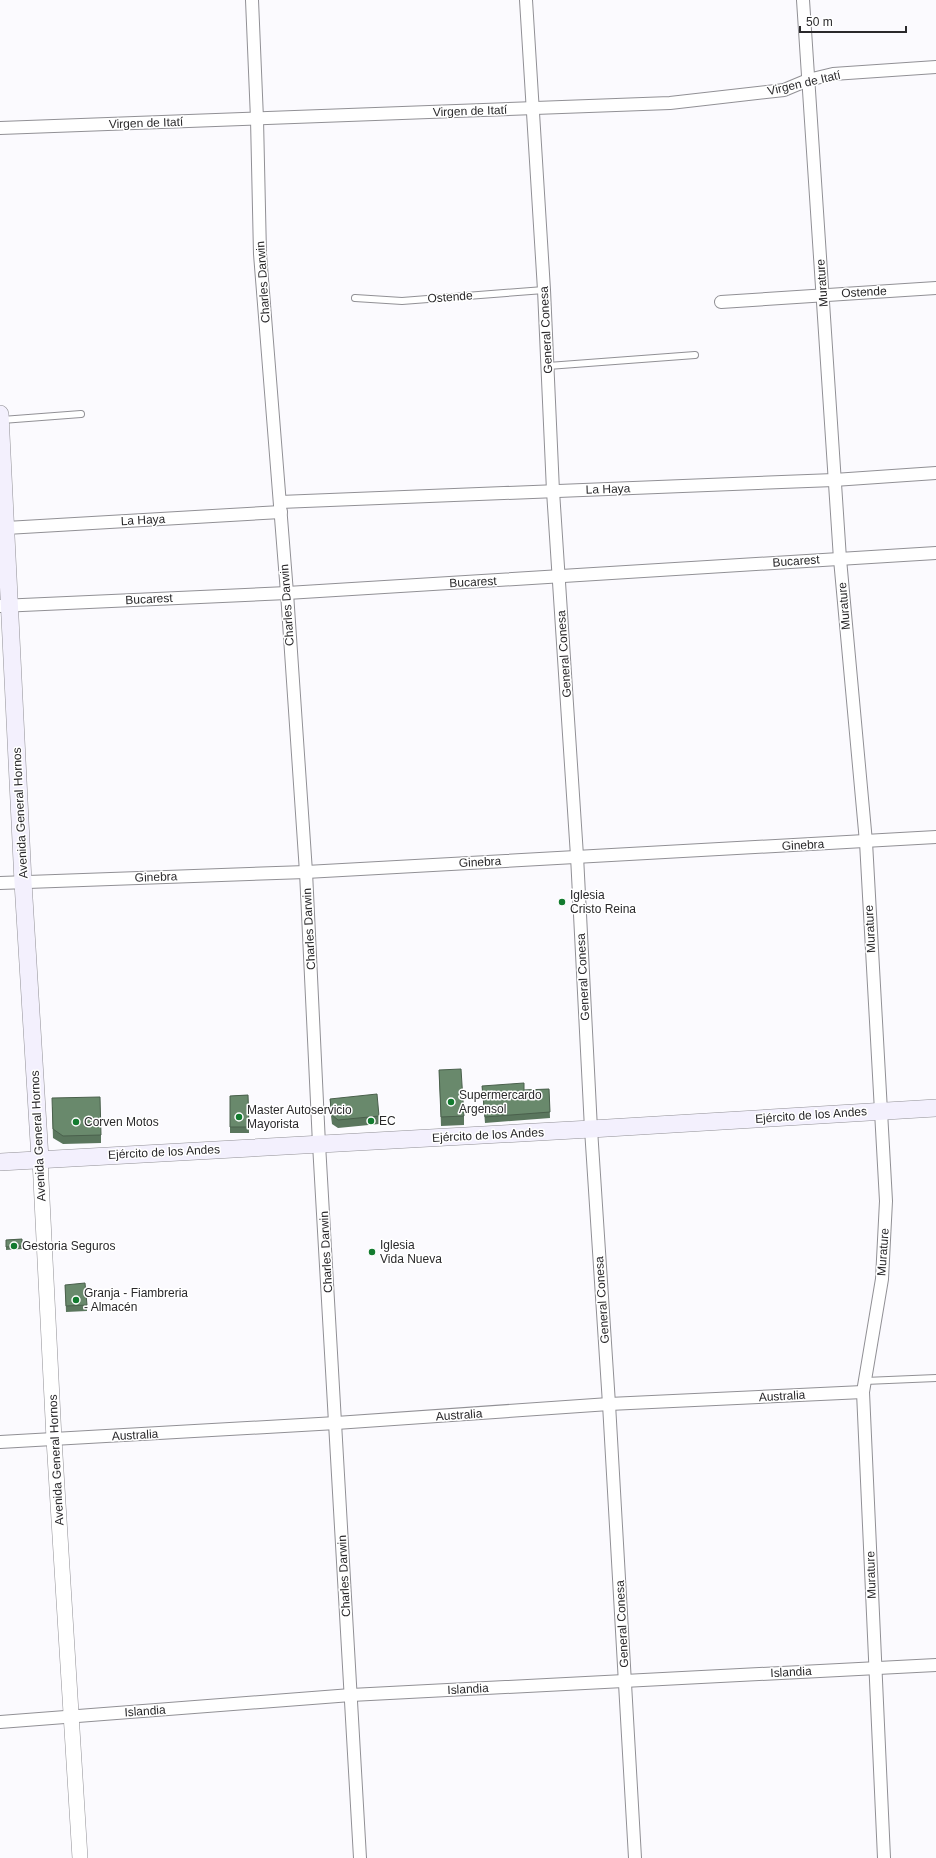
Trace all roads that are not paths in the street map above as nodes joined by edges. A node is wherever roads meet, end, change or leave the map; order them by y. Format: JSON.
{"nodes":[{"id":1,"x":252,"y":0,"type":"edge"},
{"id":2,"x":526,"y":0,"type":"edge"},
{"id":3,"x":803,"y":0,"type":"edge"},
{"id":4,"x":936,"y":67,"type":"edge"},
{"id":5,"x":808,"y":80,"type":"junction"},
{"id":6,"x":534,"y":108,"type":"junction"},
{"id":7,"x":257,"y":119,"type":"junction"},
{"id":8,"x":0,"y":128,"type":"edge"},
{"id":9,"x":936,"y":288,"type":"edge"},
{"id":10,"x":544,"y":290,"type":"junction"},
{"id":11,"x":823,"y":294,"type":"junction"},
{"id":12,"x":355,"y":298,"type":"dead end"},
{"id":13,"x":721,"y":302,"type":"dead end"},
{"id":14,"x":695,"y":356,"type":"dead end"},
{"id":15,"x":548,"y":366,"type":"junction"},
{"id":16,"x":0,"y":414,"type":"edge"},
{"id":17,"x":81,"y":414,"type":"dead end"},
{"id":18,"x":0,"y":420,"type":"edge"},
{"id":19,"x":936,"y":473,"type":"edge"},
{"id":20,"x":834,"y":480,"type":"junction"},
{"id":21,"x":554,"y":491,"type":"junction"},
{"id":22,"x":280,"y":507,"type":"junction"},
{"id":23,"x":6,"y":528,"type":"junction"},
{"id":24,"x":936,"y":553,"type":"edge"},
{"id":25,"x":840,"y":559,"type":"junction"},
{"id":26,"x":559,"y":577,"type":"junction"},
{"id":27,"x":287,"y":593,"type":"junction"},
{"id":28,"x":5,"y":605,"type":"edge"},
{"id":29,"x":936,"y":837,"type":"edge"},
{"id":30,"x":866,"y":842,"type":"junction"},
{"id":31,"x":577,"y":856,"type":"junction"},
{"id":32,"x":306,"y":872,"type":"junction"},
{"id":33,"x":23,"y":882,"type":"junction"},
{"id":34,"x":0,"y":883,"type":"edge"},
{"id":35,"x":936,"y":1108,"type":"edge"},
{"id":36,"x":880,"y":1110,"type":"junction"},
{"id":37,"x":591,"y":1129,"type":"junction"},
{"id":38,"x":319,"y":1144,"type":"junction"},
{"id":39,"x":40,"y":1159,"type":"junction"},
{"id":40,"x":0,"y":1162,"type":"edge"},
{"id":41,"x":936,"y":1378,"type":"edge"},
{"id":42,"x":864,"y":1386,"type":"junction"},
{"id":43,"x":609,"y":1404,"type":"junction"},
{"id":44,"x":336,"y":1423,"type":"junction"},
{"id":45,"x":54,"y":1439,"type":"junction"},
{"id":46,"x":0,"y":1442,"type":"edge"},
{"id":47,"x":936,"y":1665,"type":"edge"},
{"id":48,"x":874,"y":1668,"type":"junction"},
{"id":49,"x":625,"y":1680,"type":"junction"},
{"id":50,"x":351,"y":1695,"type":"junction"},
{"id":51,"x":72,"y":1717,"type":"junction"},
{"id":52,"x":0,"y":1722,"type":"edge"},
{"id":53,"x":80,"y":1858,"type":"edge"},
{"id":54,"x":360,"y":1858,"type":"edge"},
{"id":55,"x":636,"y":1858,"type":"edge"},
{"id":56,"x":884,"y":1858,"type":"edge"}],
"edges":[{"from":1,"to":7,"type":"street","name":"Charles Darwin"},
{"from":2,"to":6,"type":"street","name":"General Conesa"},
{"from":3,"to":5,"type":"street","name":"Murature"},
{"from":4,"to":5,"type":"street","name":"Virgen de Itatí"},
{"from":5,"to":6,"type":"street","name":"Virgen de Itatí"},
{"from":5,"to":11,"type":"street","name":"Murature"},
{"from":6,"to":7,"type":"street","name":"Virgen de Itatí"},
{"from":6,"to":10,"type":"street","name":"General Conesa"},
{"from":7,"to":8,"type":"street","name":"Virgen de Itatí"},
{"from":7,"to":22,"type":"street","name":"Charles Darwin"},
{"from":9,"to":11,"type":"street","name":"Ostende"},
{"from":10,"to":12,"type":"lane","name":"Ostende"},
{"from":10,"to":15,"type":"street","name":"General Conesa"},
{"from":11,"to":13,"type":"street","name":"Ostende"},
{"from":11,"to":20,"type":"street","name":"Murature"},
{"from":14,"to":15,"type":"lane"},
{"from":15,"to":21,"type":"street","name":"General Conesa"},
{"from":16,"to":18,"type":"main road","name":"Avenida General Hornos"},
{"from":17,"to":18,"type":"lane"},
{"from":18,"to":23,"type":"main road","name":"Avenida General Hornos"},
{"from":19,"to":20,"type":"street","name":"La Haya"},
{"from":20,"to":21,"type":"street","name":"La Haya"},
{"from":20,"to":25,"type":"street","name":"Murature"},
{"from":21,"to":22,"type":"street","name":"La Haya"},
{"from":21,"to":26,"type":"street","name":"General Conesa"},
{"from":22,"to":23,"type":"street","name":"La Haya"},
{"from":22,"to":27,"type":"street","name":"Charles Darwin"},
{"from":23,"to":28,"type":"main road","name":"Avenida General Hornos"},
{"from":24,"to":25,"type":"street","name":"Bucarest"},
{"from":25,"to":26,"type":"street","name":"Bucarest"},
{"from":25,"to":30,"type":"street","name":"Murature"},
{"from":26,"to":27,"type":"street","name":"Bucarest"},
{"from":26,"to":31,"type":"street","name":"General Conesa"},
{"from":27,"to":28,"type":"street","name":"Bucarest"},
{"from":27,"to":32,"type":"street","name":"Charles Darwin"},
{"from":28,"to":33,"type":"main road","name":"Avenida General Hornos"},
{"from":29,"to":30,"type":"street","name":"Ginebra"},
{"from":30,"to":31,"type":"street","name":"Ginebra"},
{"from":30,"to":36,"type":"street","name":"Murature"},
{"from":31,"to":32,"type":"street","name":"Ginebra"},
{"from":31,"to":37,"type":"street","name":"General Conesa"},
{"from":32,"to":33,"type":"street","name":"Ginebra"},
{"from":32,"to":38,"type":"street","name":"Charles Darwin"},
{"from":33,"to":34,"type":"street","name":"Ginebra"},
{"from":33,"to":39,"type":"main road","name":"Avenida General Hornos"},
{"from":35,"to":36,"type":"main road","name":"Ejército de los Andes"},
{"from":36,"to":37,"type":"main road","name":"Ejército de los Andes"},
{"from":36,"to":42,"type":"street","name":"Murature"},
{"from":37,"to":38,"type":"main road","name":"Ejército de los Andes"},
{"from":37,"to":43,"type":"street","name":"General Conesa"},
{"from":38,"to":39,"type":"main road","name":"Ejército de los Andes"},
{"from":38,"to":44,"type":"street","name":"Charles Darwin"},
{"from":39,"to":40,"type":"main road","name":"Ejército de los Andes"},
{"from":39,"to":45,"type":"street","name":"Avenida General Hornos"},
{"from":41,"to":42,"type":"lane"},
{"from":42,"to":43,"type":"street","name":"Australia"},
{"from":42,"to":48,"type":"street","name":"Murature"},
{"from":43,"to":44,"type":"street","name":"Australia"},
{"from":43,"to":49,"type":"street","name":"General Conesa"},
{"from":44,"to":45,"type":"street","name":"Australia"},
{"from":44,"to":50,"type":"street","name":"Charles Darwin"},
{"from":45,"to":46,"type":"street","name":"Australia"},
{"from":45,"to":51,"type":"street","name":"Avenida General Hornos"},
{"from":47,"to":48,"type":"street","name":"Islandia"},
{"from":48,"to":49,"type":"street","name":"Islandia"},
{"from":48,"to":56,"type":"street","name":"Murature"},
{"from":49,"to":50,"type":"street","name":"Islandia"},
{"from":49,"to":55,"type":"street","name":"General Conesa"},
{"from":50,"to":51,"type":"street","name":"Islandia"},
{"from":50,"to":54,"type":"street","name":"Charles Darwin"},
{"from":51,"to":52,"type":"street","name":"Islandia"},
{"from":51,"to":53,"type":"street","name":"Avenida General Hornos"}]}
